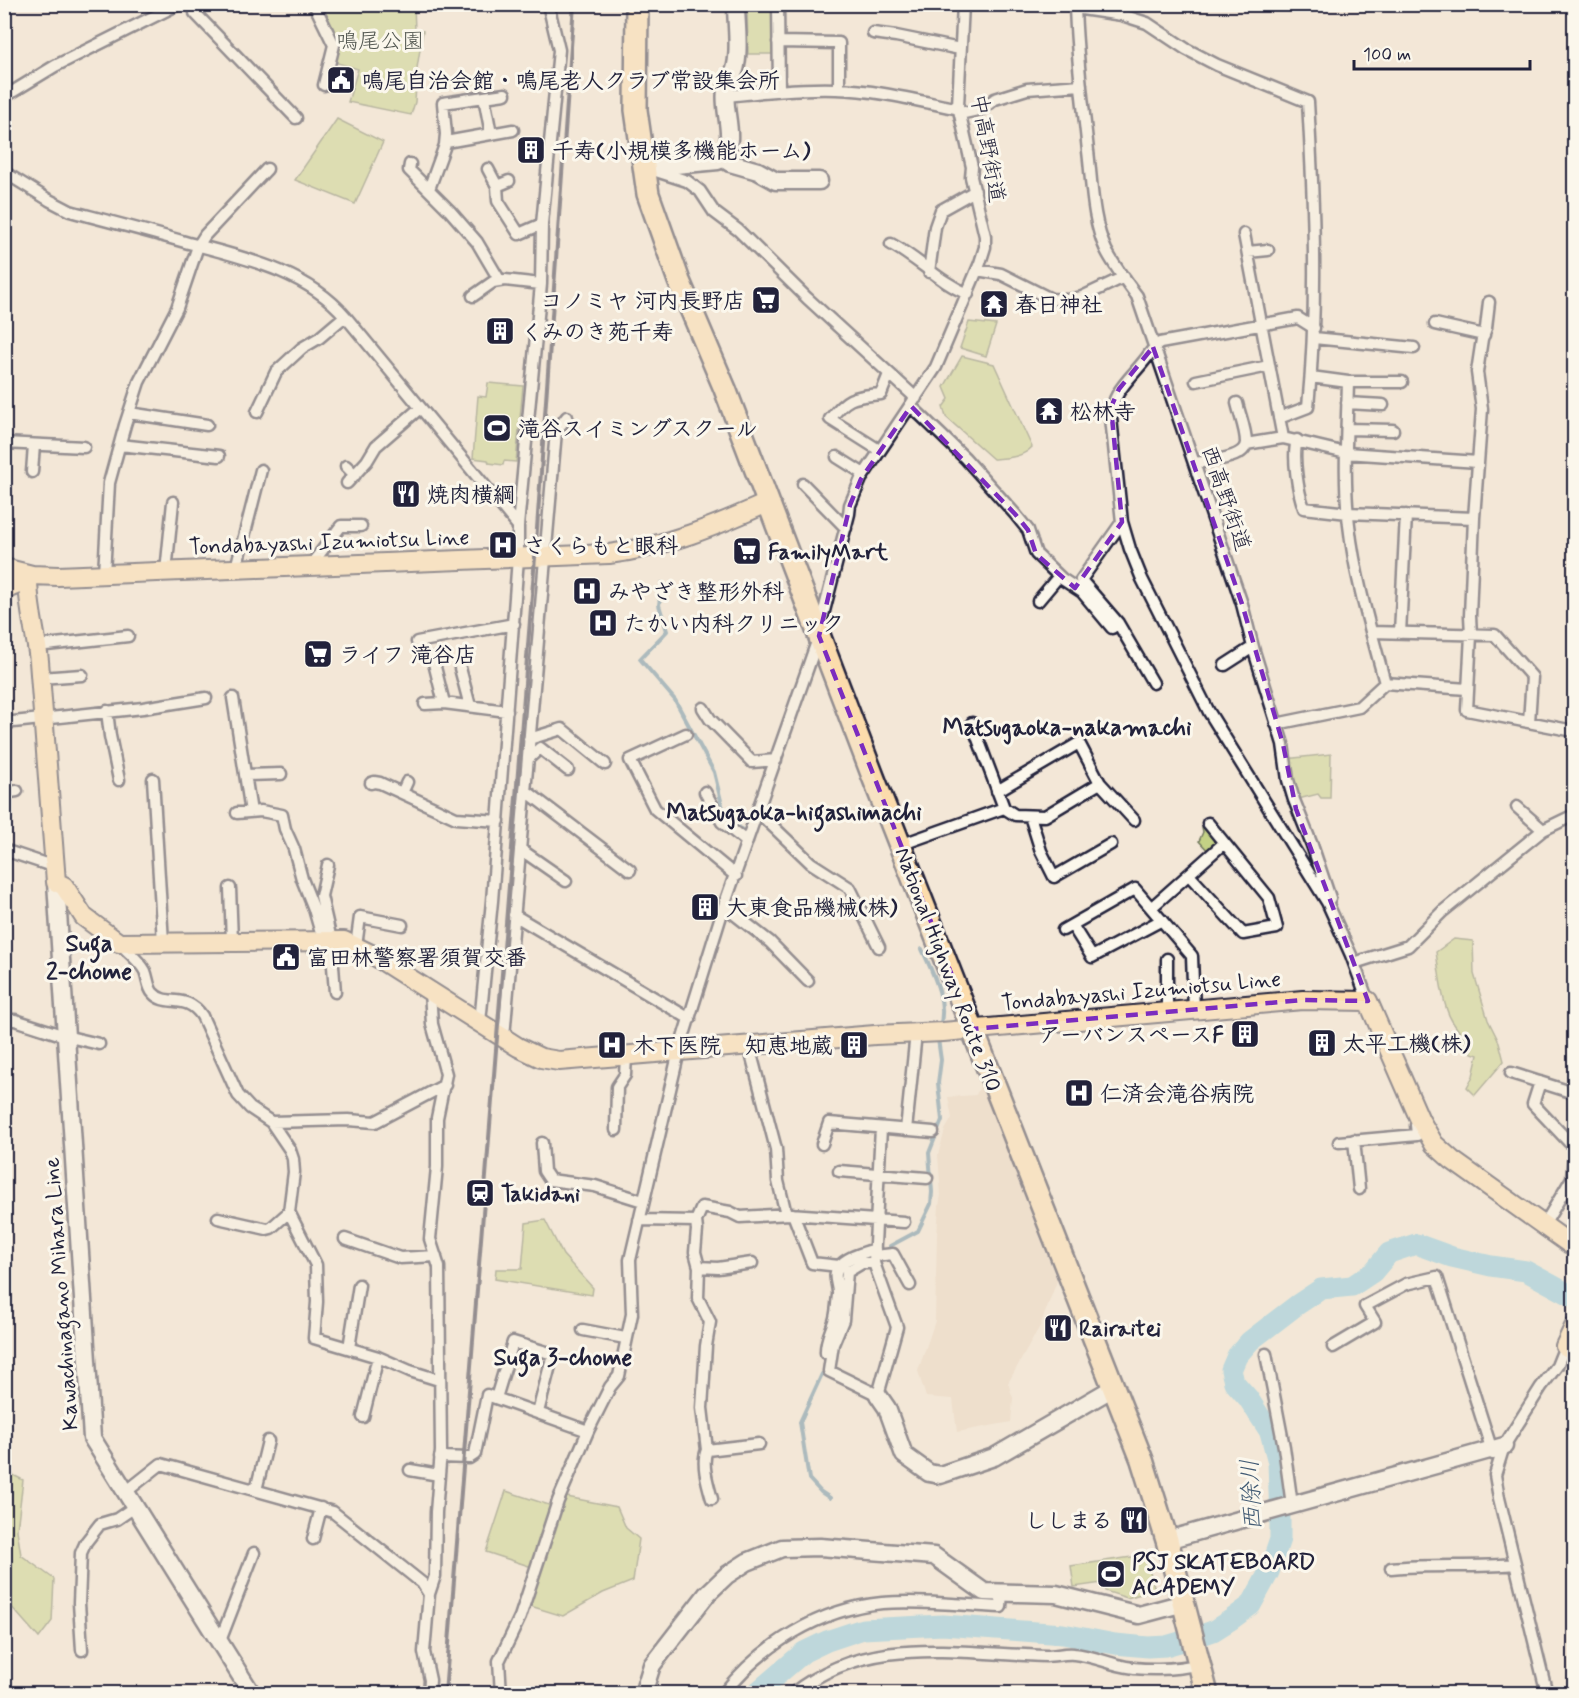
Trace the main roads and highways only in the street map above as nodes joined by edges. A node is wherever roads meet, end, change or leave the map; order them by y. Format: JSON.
{"nodes":[{"id":1,"x":637,"y":4,"type":"edge"},
{"id":2,"x":767,"y":503,"type":"junction"},
{"id":3,"x":4,"y":568,"type":"edge"},
{"id":4,"x":28,"y":574,"type":"junction"},
{"id":5,"x":4,"y":590,"type":"edge"},
{"id":6,"x":973,"y":1029,"type":"junction"},
{"id":7,"x":1575,"y":1247,"type":"edge"},
{"id":8,"x":1575,"y":1327,"type":"edge"},
{"id":9,"x":1570,"y":1349,"type":"edge"},
{"id":10,"x":1207,"y":1694,"type":"edge"}],
"edges":[{"from":1,"to":2,"type":"highway","name":"National Highway Route 310"},
{"from":2,"to":4,"type":"main road","name":"Tondabayashi Izumiotsu Line"},
{"from":2,"to":6,"type":"highway","name":"National Highway Route 310"},
{"from":3,"to":4,"type":"main road","name":"Tondabayashi Izumiotsu Line"},
{"from":4,"to":5,"type":"main road"},
{"from":4,"to":6,"type":"main road","name":"Tondabayashi Izumiotsu Line"},
{"from":6,"to":7,"type":"main road","name":"Tondabayashi Izumiotsu Line"},
{"from":6,"to":10,"type":"highway","name":"National Highway Route 310"},
{"from":8,"to":9,"type":"main road"}]}
